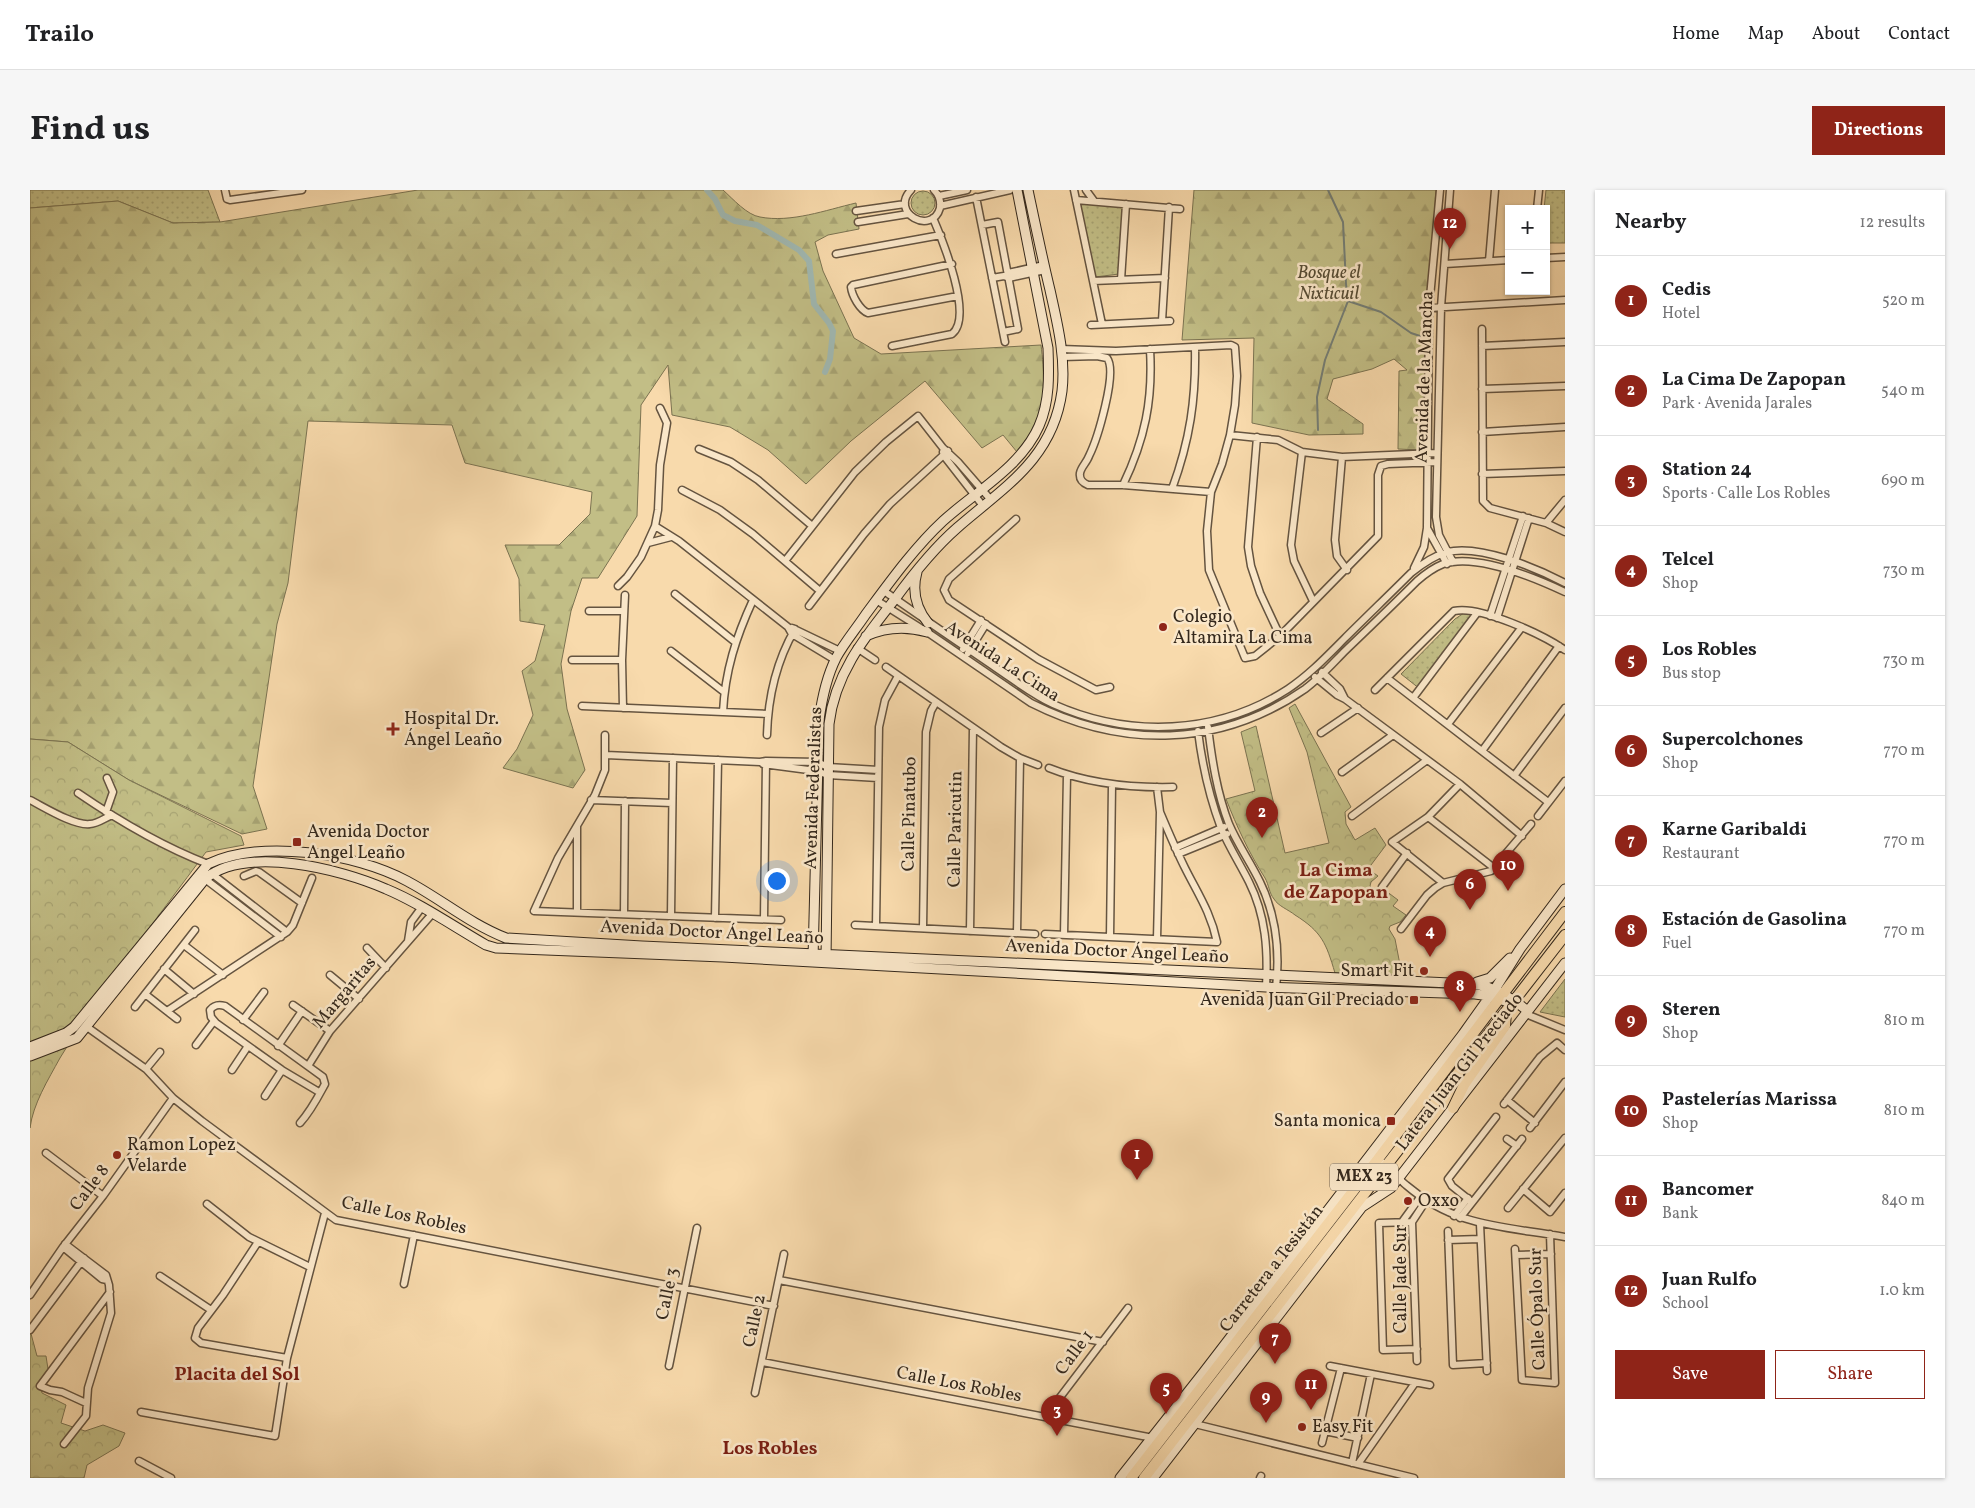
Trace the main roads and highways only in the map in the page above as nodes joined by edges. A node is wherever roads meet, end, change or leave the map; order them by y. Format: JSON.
{"nodes":[{"id":1,"x":1565,"y":912,"type":"edge"},
{"id":2,"x":1565,"y":935,"type":"edge"},
{"id":3,"x":1511,"y":1006,"type":"junction"},
{"id":4,"x":1453,"y":1108,"type":"road end"},
{"id":5,"x":1131,"y":1478,"type":"edge"},
{"id":6,"x":1144,"y":1478,"type":"edge"}],
"edges":[{"from":1,"to":5,"type":"main road","name":"Carretera a Tesistán","number":"MEX 23"},
{"from":2,"to":3,"type":"main road","name":"Carretera a Tesistán","number":"MEX 23"},
{"from":3,"to":4,"type":"main road"},
{"from":3,"to":6,"type":"main road","name":"Carretera a Tesistán","number":"MEX 23"}]}
